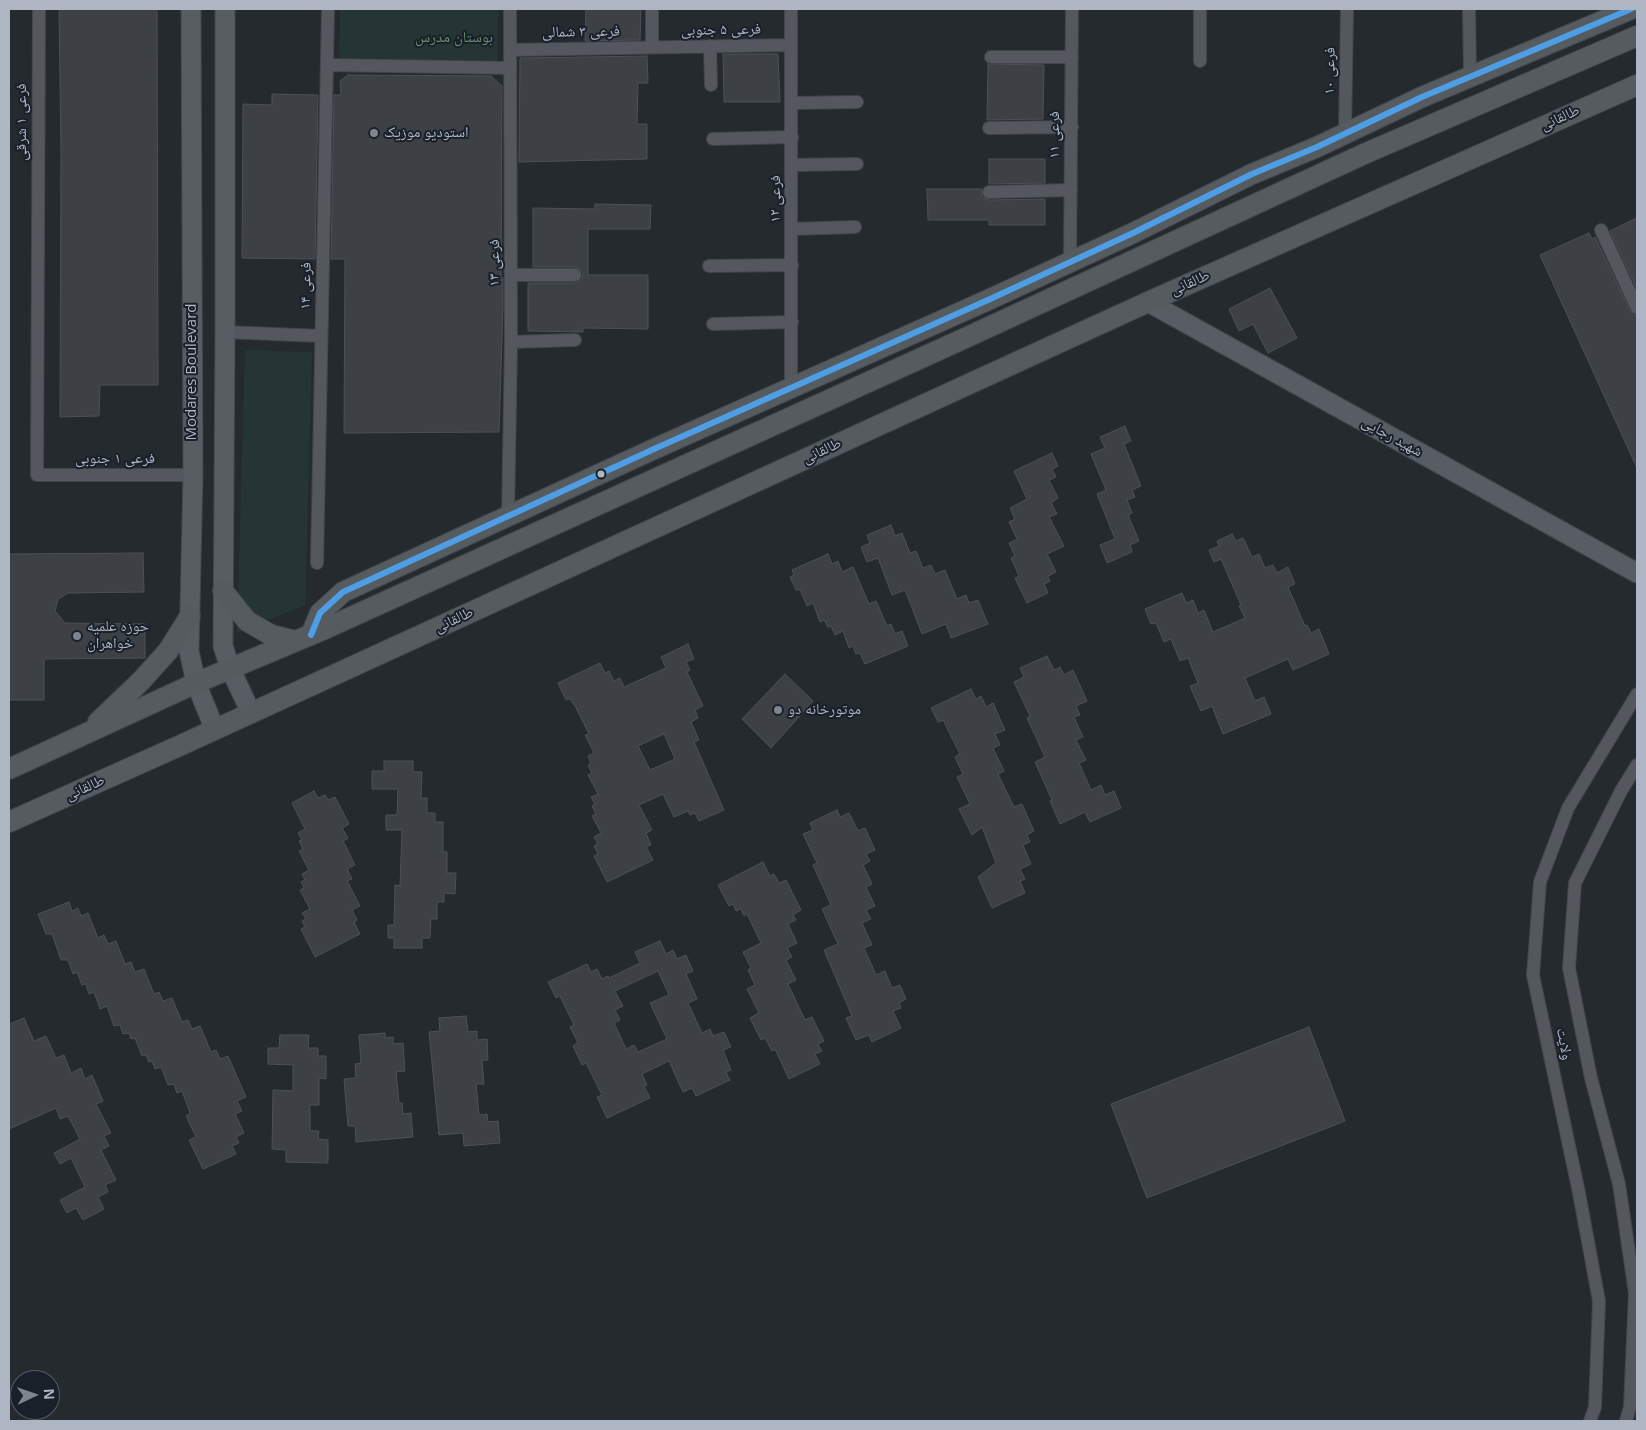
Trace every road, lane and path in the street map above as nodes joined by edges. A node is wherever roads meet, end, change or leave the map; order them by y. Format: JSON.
{"nodes":[{"id":1,"x":38,"y":9,"type":"edge"},
{"id":2,"x":191,"y":9,"type":"edge"},
{"id":3,"x":225,"y":9,"type":"edge"},
{"id":4,"x":328,"y":9,"type":"edge"},
{"id":5,"x":510,"y":9,"type":"edge"},
{"id":6,"x":652,"y":9,"type":"edge"},
{"id":7,"x":791,"y":9,"type":"edge"},
{"id":8,"x":1072,"y":9,"type":"edge"},
{"id":9,"x":1200,"y":9,"type":"edge"},
{"id":10,"x":1347,"y":9,"type":"edge"},
{"id":11,"x":1469,"y":9,"type":"edge"},
{"id":12,"x":1631,"y":9,"type":"edge"},
{"id":13,"x":1637,"y":36,"type":"edge"},
{"id":14,"x":790,"y":45,"type":"junction"},
{"id":15,"x":710,"y":46,"type":"junction"},
{"id":16,"x":652,"y":47,"type":"junction"},
{"id":17,"x":510,"y":50,"type":"junction"},
{"id":18,"x":990,"y":57,"type":"dead end"},
{"id":19,"x":1072,"y":57,"type":"junction"},
{"id":20,"x":1200,"y":61,"type":"dead end"},
{"id":21,"x":328,"y":65,"type":"junction"},
{"id":22,"x":510,"y":68,"type":"junction"},
{"id":23,"x":1470,"y":76,"type":"junction"},
{"id":24,"x":710,"y":85,"type":"dead end"},
{"id":25,"x":1637,"y":85,"type":"edge"},
{"id":26,"x":857,"y":102,"type":"dead end"},
{"id":27,"x":792,"y":103,"type":"junction"},
{"id":28,"x":1072,"y":127,"type":"junction"},
{"id":29,"x":989,"y":128,"type":"dead end"},
{"id":30,"x":1345,"y":134,"type":"junction"},
{"id":31,"x":792,"y":137,"type":"junction"},
{"id":32,"x":712,"y":139,"type":"dead end"},
{"id":33,"x":856,"y":164,"type":"dead end"},
{"id":34,"x":792,"y":165,"type":"junction"},
{"id":35,"x":1071,"y":190,"type":"junction"},
{"id":36,"x":989,"y":192,"type":"dead end"},
{"id":37,"x":855,"y":227,"type":"dead end"},
{"id":38,"x":792,"y":229,"type":"junction"},
{"id":39,"x":1601,"y":230,"type":"dead end"},
{"id":40,"x":1070,"y":262,"type":"junction"},
{"id":41,"x":709,"y":266,"type":"dead end"},
{"id":42,"x":792,"y":266,"type":"junction"},
{"id":43,"x":511,"y":275,"type":"junction"},
{"id":44,"x":575,"y":275,"type":"dead end"},
{"id":45,"x":1148,"y":302,"type":"junction"},
{"id":46,"x":1637,"y":308,"type":"edge"},
{"id":47,"x":792,"y":322,"type":"junction"},
{"id":48,"x":713,"y":324,"type":"dead end"},
{"id":49,"x":225,"y":332,"type":"junction"},
{"id":50,"x":321,"y":336,"type":"junction"},
{"id":51,"x":574,"y":340,"type":"dead end"},
{"id":52,"x":511,"y":342,"type":"junction"},
{"id":53,"x":792,"y":388,"type":"junction"},
{"id":54,"x":37,"y":475,"type":"joint"},
{"id":55,"x":193,"y":475,"type":"junction"},
{"id":56,"x":508,"y":516,"type":"junction"},
{"id":57,"x":317,"y":563,"type":"dead end"},
{"id":58,"x":1637,"y":573,"type":"edge"},
{"id":59,"x":223,"y":591,"type":"junction"},
{"id":60,"x":190,"y":616,"type":"junction"},
{"id":61,"x":303,"y":638,"type":"junction"},
{"id":62,"x":230,"y":668,"type":"junction"},
{"id":63,"x":196,"y":683,"type":"junction"},
{"id":64,"x":1637,"y":694,"type":"edge"},
{"id":65,"x":250,"y":713,"type":"junction"},
{"id":66,"x":215,"y":730,"type":"junction"},
{"id":67,"x":86,"y":734,"type":"junction"},
{"id":68,"x":1637,"y":765,"type":"edge"},
{"id":69,"x":9,"y":770,"type":"edge"},
{"id":70,"x":9,"y":822,"type":"edge"},
{"id":71,"x":1590,"y":1421,"type":"edge"},
{"id":72,"x":1626,"y":1421,"type":"edge"}],
"edges":[{"from":1,"to":54,"type":"street","name":"فرعی ۱ شرقی"},
{"from":2,"to":55,"type":"main road","name":"Modares Boulevard"},
{"from":3,"to":49,"type":"main road"},
{"from":4,"to":21,"type":"street","name":"فرعی ۱۴"},
{"from":5,"to":17,"type":"street","name":"فرعی ۱۳"},
{"from":6,"to":16,"type":"street"},
{"from":7,"to":14,"type":"street","name":"فرعی ۱۲"},
{"from":8,"to":19,"type":"street","name":"فرعی ۱۱"},
{"from":9,"to":20,"type":"street"},
{"from":10,"to":30,"type":"street","name":"فرعی ۱۰"},
{"from":11,"to":23,"type":"street"},
{"from":12,"to":23,"type":"main road"},
{"from":13,"to":61,"type":"main road"},
{"from":14,"to":15,"type":"street","name":"فرعی ۵ جنوبی"},
{"from":14,"to":27,"type":"street","name":"فرعی ۱۲"},
{"from":15,"to":16,"type":"street","name":"فرعی ۵ جنوبی"},
{"from":15,"to":24,"type":"street"},
{"from":16,"to":17,"type":"street","name":"فرعی ۳ شمالی"},
{"from":17,"to":22,"type":"street","name":"فرعی ۱۳"},
{"from":18,"to":19,"type":"street"},
{"from":19,"to":28,"type":"street","name":"فرعی ۱۱"},
{"from":21,"to":22,"type":"street"},
{"from":21,"to":50,"type":"street","name":"فرعی ۱۴"},
{"from":22,"to":43,"type":"street","name":"فرعی ۱۳"},
{"from":23,"to":30,"type":"main road"},
{"from":25,"to":45,"type":"main road","name":"طالقانی"},
{"from":26,"to":27,"type":"street"},
{"from":27,"to":31,"type":"street","name":"فرعی ۱۲"},
{"from":28,"to":29,"type":"street"},
{"from":28,"to":35,"type":"street","name":"فرعی ۱۱"},
{"from":30,"to":40,"type":"main road"},
{"from":31,"to":32,"type":"street"},
{"from":31,"to":34,"type":"street","name":"فرعی ۱۲"},
{"from":33,"to":34,"type":"street"},
{"from":34,"to":38,"type":"street","name":"فرعی ۱۲"},
{"from":35,"to":36,"type":"street"},
{"from":35,"to":40,"type":"street","name":"فرعی ۱۱"},
{"from":37,"to":38,"type":"street"},
{"from":38,"to":42,"type":"street","name":"فرعی ۱۲"},
{"from":39,"to":46,"type":"street"},
{"from":40,"to":53,"type":"main road"},
{"from":41,"to":42,"type":"street"},
{"from":42,"to":47,"type":"street","name":"فرعی ۱۲"},
{"from":43,"to":44,"type":"street"},
{"from":43,"to":52,"type":"street","name":"فرعی ۱۳"},
{"from":45,"to":58,"type":"main road","name":"شهید رجایی"},
{"from":45,"to":65,"type":"main road","name":"طالقانی"},
{"from":47,"to":48,"type":"street"},
{"from":47,"to":53,"type":"street","name":"فرعی ۱۲"},
{"from":49,"to":50,"type":"street"},
{"from":49,"to":59,"type":"main road"},
{"from":50,"to":57,"type":"street","name":"فرعی ۱۴"},
{"from":51,"to":52,"type":"street"},
{"from":52,"to":56,"type":"street","name":"فرعی ۱۳"},
{"from":53,"to":56,"type":"main road"},
{"from":54,"to":55,"type":"street","name":"فرعی ۱ جنوبی"},
{"from":55,"to":60,"type":"main road","name":"Modares Boulevard"},
{"from":56,"to":61,"type":"main road"},
{"from":59,"to":61,"type":"main road"},
{"from":59,"to":62,"type":"main road"},
{"from":60,"to":63,"type":"main road","name":"Modares Boulevard"},
{"from":60,"to":67,"type":"main road"},
{"from":61,"to":62,"type":"main road"},
{"from":62,"to":63,"type":"main road"},
{"from":62,"to":65,"type":"main road"},
{"from":63,"to":66,"type":"main road","name":"Modares Boulevard"},
{"from":63,"to":67,"type":"main road"},
{"from":64,"to":71,"type":"street","name":"ولایت"},
{"from":65,"to":66,"type":"main road","name":"طالقانی"},
{"from":66,"to":70,"type":"main road","name":"طالقانی"},
{"from":67,"to":69,"type":"main road"},
{"from":68,"to":72,"type":"street","name":"ولایت"}]}
